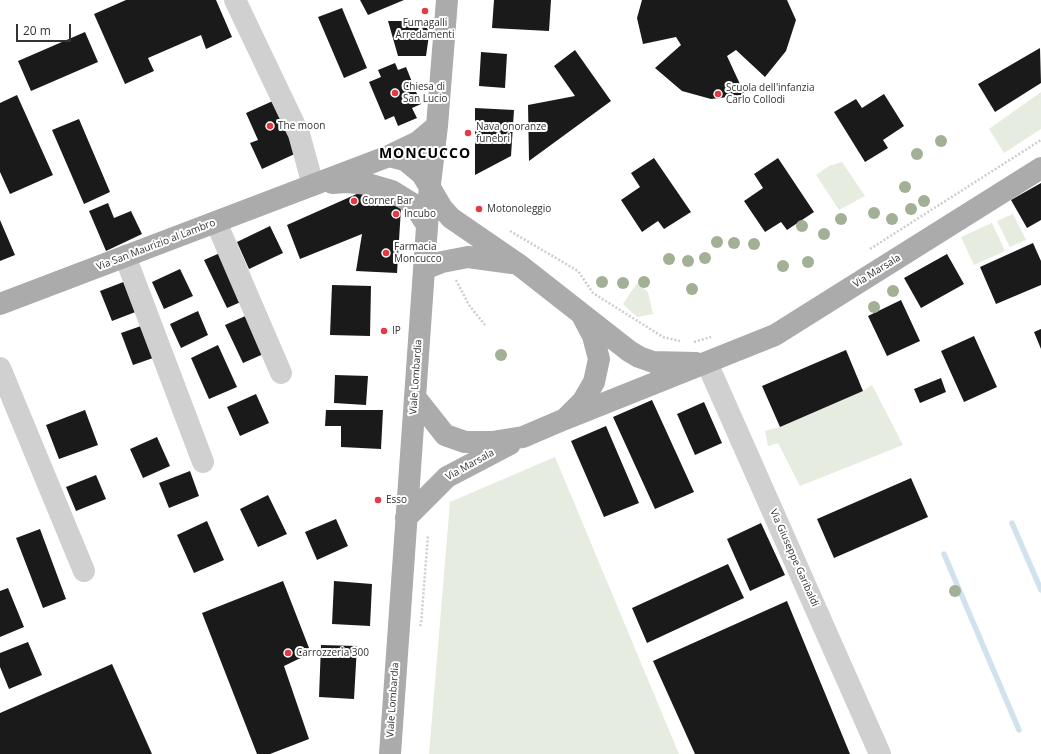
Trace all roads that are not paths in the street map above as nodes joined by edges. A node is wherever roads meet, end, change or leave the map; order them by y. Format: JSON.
{"nodes":[{"id":1,"x":235,"y":0,"type":"edge"},
{"id":2,"x":447,"y":0,"type":"edge"},
{"id":3,"x":437,"y":126,"type":"junction"},
{"id":4,"x":389,"y":156,"type":"junction"},
{"id":5,"x":1041,"y":168,"type":"edge"},
{"id":6,"x":430,"y":184,"type":"junction"},
{"id":7,"x":313,"y":185,"type":"junction"},
{"id":8,"x":392,"y":191,"type":"junction"},
{"id":9,"x":216,"y":222,"type":"junction"},
{"id":10,"x":427,"y":225,"type":"junction"},
{"id":11,"x":125,"y":256,"type":"junction"},
{"id":12,"x":518,"y":264,"type":"junction"},
{"id":13,"x":433,"y":265,"type":"junction"},
{"id":14,"x":0,"y":304,"type":"edge"},
{"id":15,"x":581,"y":313,"type":"junction"},
{"id":16,"x":707,"y":363,"type":"junction"},
{"id":17,"x":0,"y":368,"type":"edge"},
{"id":18,"x":281,"y":373,"type":"dead end"},
{"id":19,"x":415,"y":397,"type":"junction"},
{"id":20,"x":565,"y":419,"type":"junction"},
{"id":21,"x":523,"y":437,"type":"junction"},
{"id":22,"x":203,"y":462,"type":"dead end"},
{"id":23,"x":406,"y":518,"type":"junction"},
{"id":24,"x":84,"y":571,"type":"dead end"},
{"id":25,"x":390,"y":754,"type":"edge"},
{"id":26,"x":880,"y":754,"type":"edge"}],
"edges":[{"from":1,"to":7,"type":"street"},
{"from":2,"to":3,"type":"main road","name":"Viale Lombardia"},
{"from":3,"to":4,"type":"main road","name":"Via San Maurizio al Lambro"},
{"from":3,"to":6,"type":"main road","name":"Viale Lombardia"},
{"from":4,"to":6,"type":"main road"},
{"from":4,"to":7,"type":"main road","name":"Via San Maurizio al Lambro"},
{"from":5,"to":16,"type":"main road","name":"Via Marsala"},
{"from":6,"to":8,"type":"main road","name":"Via San Maurizio al Lambro"},
{"from":6,"to":10,"type":"main road","name":"Viale Lombardia"},
{"from":6,"to":12,"type":"main road","name":"Via Marsala"},
{"from":7,"to":8,"type":"main road","name":"Via San Maurizio al Lambro"},
{"from":7,"to":9,"type":"main road","name":"Via San Maurizio al Lambro"},
{"from":8,"to":10,"type":"main road","name":"Via San Maurizio al Lambro"},
{"from":9,"to":11,"type":"main road","name":"Via San Maurizio al Lambro"},
{"from":9,"to":18,"type":"street"},
{"from":10,"to":13,"type":"main road","name":"Viale Lombardia"},
{"from":11,"to":14,"type":"main road","name":"Via San Maurizio al Lambro"},
{"from":11,"to":22,"type":"street"},
{"from":12,"to":13,"type":"main road","name":"Via Marsala"},
{"from":12,"to":15,"type":"main road","name":"Via Marsala"},
{"from":13,"to":19,"type":"main road","name":"Viale Lombardia"},
{"from":15,"to":16,"type":"main road","name":"Via Marsala"},
{"from":15,"to":20,"type":"main road","name":"Via Marsala"},
{"from":16,"to":20,"type":"main road","name":"Via Marsala"},
{"from":16,"to":26,"type":"street","name":"Via Giuseppe Garibaldi"},
{"from":17,"to":24,"type":"street"},
{"from":19,"to":21,"type":"main road","name":"Via Marsala"},
{"from":19,"to":23,"type":"main road","name":"Viale Lombardia"},
{"from":20,"to":21,"type":"main road","name":"Via Marsala"},
{"from":21,"to":23,"type":"main road","name":"Via Marsala"},
{"from":23,"to":25,"type":"main road","name":"Viale Lombardia"}]}
